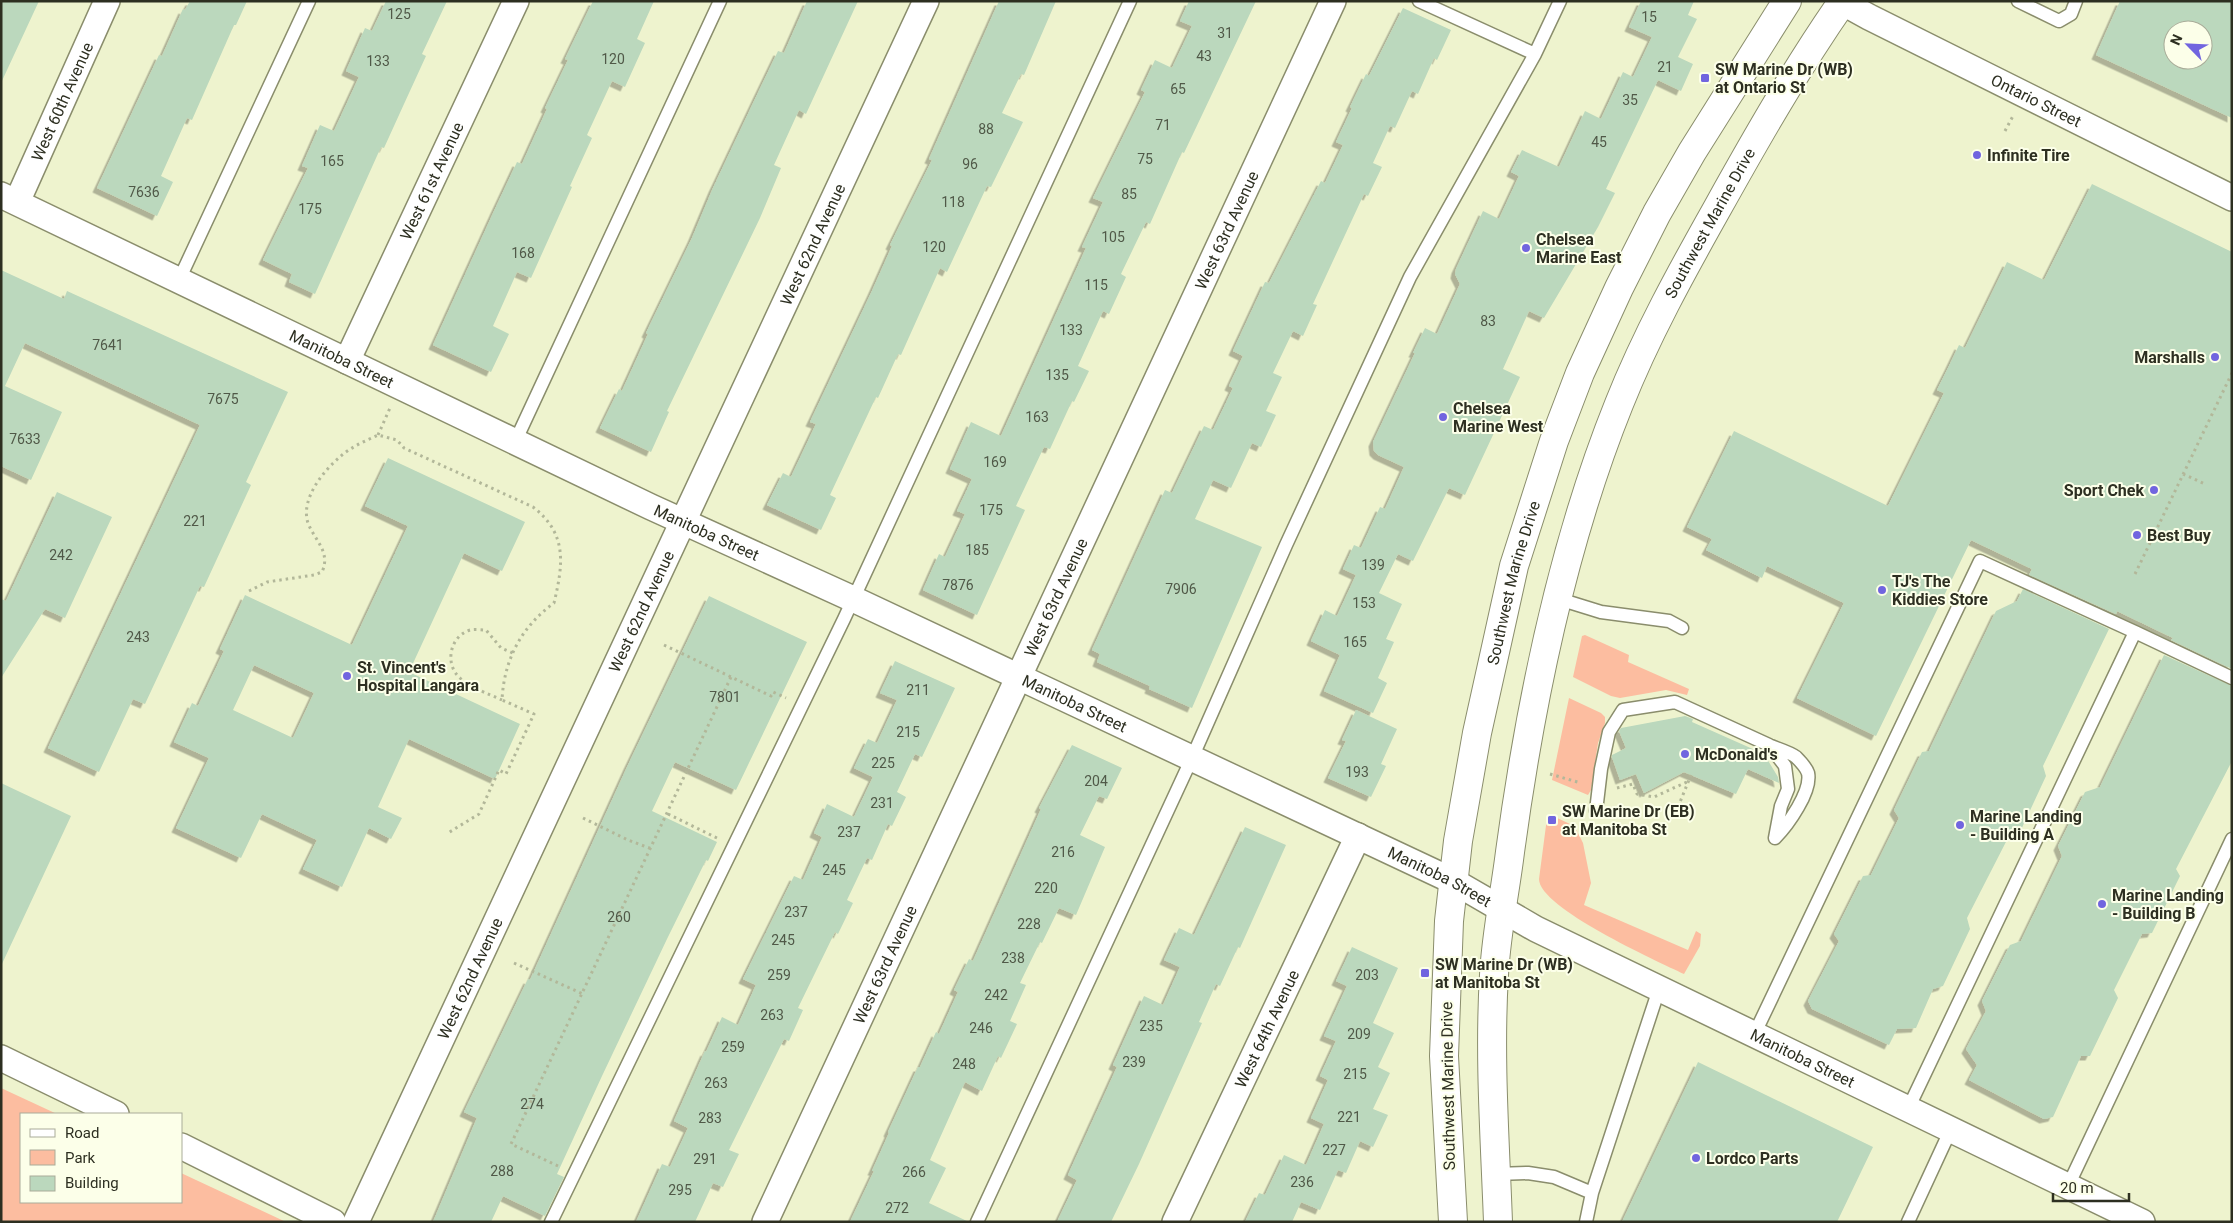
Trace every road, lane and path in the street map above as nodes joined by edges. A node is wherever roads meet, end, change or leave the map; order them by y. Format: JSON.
{"nodes":[{"id":1,"x":107,"y":1,"type":"edge"},
{"id":2,"x":310,"y":1,"type":"edge"},
{"id":3,"x":516,"y":1,"type":"edge"},
{"id":4,"x":720,"y":1,"type":"edge"},
{"id":5,"x":926,"y":1,"type":"edge"},
{"id":6,"x":1130,"y":1,"type":"edge"},
{"id":7,"x":1333,"y":1,"type":"edge"},
{"id":8,"x":1419,"y":1,"type":"edge"},
{"id":9,"x":1560,"y":1,"type":"edge"},
{"id":10,"x":2018,"y":1,"type":"edge"},
{"id":11,"x":2076,"y":1,"type":"edge"},
{"id":12,"x":1841,"y":2,"type":"edge"},
{"id":13,"x":1778,"y":6,"type":"edge"},
{"id":14,"x":1534,"y":54,"type":"junction"},
{"id":15,"x":2010,"y":121,"type":"dead end"},
{"id":16,"x":2006,"y":131,"type":"dead end"},
{"id":17,"x":9,"y":198,"type":"edge"},
{"id":18,"x":2232,"y":198,"type":"edge"},
{"id":19,"x":179,"y":280,"type":"junction"},
{"id":20,"x":347,"y":362,"type":"junction"},
{"id":21,"x":2232,"y":373,"type":"edge"},
{"id":22,"x":391,"y":406,"type":"dead end"},
{"id":23,"x":378,"y":435,"type":"junction"},
{"id":24,"x":516,"y":442,"type":"junction"},
{"id":25,"x":2183,"y":474,"type":"junction"},
{"id":26,"x":2205,"y":484,"type":"dead end"},
{"id":27,"x":683,"y":522,"type":"junction"},
{"id":28,"x":2135,"y":574,"type":"dead end"},
{"id":29,"x":249,"y":591,"type":"dead end"},
{"id":30,"x":852,"y":599,"type":"junction"},
{"id":31,"x":1559,"y":599,"type":"junction"},
{"id":32,"x":1682,"y":628,"type":"dead end"},
{"id":33,"x":2135,"y":632,"type":"junction"},
{"id":34,"x":664,"y":644,"type":"dead end"},
{"id":35,"x":512,"y":653,"type":"junction"},
{"id":36,"x":1018,"y":677,"type":"junction"},
{"id":37,"x":732,"y":678,"type":"junction"},
{"id":38,"x":2232,"y":678,"type":"edge"},
{"id":39,"x":502,"y":700,"type":"junction"},
{"id":40,"x":802,"y":706,"type":"junction"},
{"id":41,"x":1769,"y":745,"type":"junction"},
{"id":42,"x":1192,"y":758,"type":"junction"},
{"id":43,"x":1550,"y":774,"type":"dead end"},
{"id":44,"x":1691,"y":775,"type":"dead end"},
{"id":45,"x":1689,"y":781,"type":"junction"},
{"id":46,"x":1584,"y":784,"type":"dead end"},
{"id":47,"x":1615,"y":788,"type":"dead end"},
{"id":48,"x":1678,"y":807,"type":"dead end"},
{"id":49,"x":1596,"y":811,"type":"dead end"},
{"id":50,"x":668,"y":814,"type":"junction"},
{"id":51,"x":583,"y":818,"type":"dead end"},
{"id":52,"x":448,"y":833,"type":"dead end"},
{"id":53,"x":1358,"y":836,"type":"junction"},
{"id":54,"x":2232,"y":839,"type":"edge"},
{"id":55,"x":734,"y":846,"type":"junction"},
{"id":56,"x":652,"y":849,"type":"junction"},
{"id":57,"x":1454,"y":881,"type":"junction"},
{"id":58,"x":1502,"y":908,"type":"junction"},
{"id":59,"x":514,"y":963,"type":"dead end"},
{"id":60,"x":1659,"y":989,"type":"junction"},
{"id":61,"x":583,"y":994,"type":"junction"},
{"id":62,"x":1754,"y":1035,"type":"junction"},
{"id":63,"x":1,"y":1058,"type":"edge"},
{"id":64,"x":1908,"y":1109,"type":"junction"},
{"id":65,"x":114,"y":1113,"type":"edge"},
{"id":66,"x":1951,"y":1130,"type":"junction"},
{"id":67,"x":182,"y":1146,"type":"edge"},
{"id":68,"x":575,"y":1173,"type":"junction"},
{"id":69,"x":1496,"y":1174,"type":"junction"},
{"id":70,"x":2068,"y":1186,"type":"junction"},
{"id":71,"x":1592,"y":1193,"type":"junction"},
{"id":72,"x":333,"y":1222,"type":"edge"},
{"id":73,"x":356,"y":1222,"type":"edge"},
{"id":74,"x":551,"y":1222,"type":"edge"},
{"id":75,"x":765,"y":1222,"type":"edge"},
{"id":76,"x":977,"y":1222,"type":"edge"},
{"id":77,"x":1175,"y":1222,"type":"edge"},
{"id":78,"x":1452,"y":1222,"type":"edge"},
{"id":79,"x":1498,"y":1222,"type":"edge"},
{"id":80,"x":1586,"y":1222,"type":"edge"},
{"id":81,"x":1908,"y":1222,"type":"edge"},
{"id":82,"x":2142,"y":1222,"type":"edge"}],
"edges":[{"from":1,"to":17,"type":"street","name":"West 60th Avenue"},
{"from":2,"to":19,"type":"lane"},
{"from":3,"to":20,"type":"street","name":"West 61st Avenue"},
{"from":4,"to":24,"type":"lane"},
{"from":5,"to":27,"type":"street","name":"West 62nd Avenue"},
{"from":6,"to":30,"type":"lane"},
{"from":7,"to":36,"type":"street","name":"West 63rd Avenue"},
{"from":8,"to":14,"type":"lane"},
{"from":9,"to":14,"type":"lane"},
{"from":10,"to":11,"type":"lane"},
{"from":12,"to":18,"type":"street","name":"Ontario Street"},
{"from":12,"to":31,"type":"main road","name":"Southwest Marine Drive"},
{"from":13,"to":57,"type":"main road","name":"Southwest Marine Drive"},
{"from":14,"to":42,"type":"lane"},
{"from":15,"to":16,"type":"path"},
{"from":17,"to":19,"type":"street","name":"Manitoba Street"},
{"from":19,"to":20,"type":"street","name":"Manitoba Street"},
{"from":20,"to":24,"type":"street","name":"Manitoba Street"},
{"from":21,"to":25,"type":"path"},
{"from":22,"to":23,"type":"path"},
{"from":23,"to":29,"type":"path"},
{"from":23,"to":35,"type":"path"},
{"from":24,"to":27,"type":"street","name":"Manitoba Street"},
{"from":25,"to":26,"type":"path"},
{"from":25,"to":28,"type":"path"},
{"from":27,"to":30,"type":"street","name":"Manitoba Street"},
{"from":27,"to":73,"type":"street","name":"West 62nd Avenue"},
{"from":30,"to":36,"type":"street","name":"Manitoba Street"},
{"from":30,"to":40,"type":"lane"},
{"from":31,"to":32,"type":"lane"},
{"from":31,"to":58,"type":"main road","name":"Southwest Marine Drive"},
{"from":33,"to":38,"type":"lane"},
{"from":33,"to":62,"type":"lane"},
{"from":33,"to":64,"type":"lane"},
{"from":34,"to":37,"type":"path"},
{"from":35,"to":39,"type":"path"},
{"from":35,"to":39,"type":"path"},
{"from":36,"to":42,"type":"street","name":"Manitoba Street"},
{"from":36,"to":75,"type":"street","name":"West 63rd Avenue"},
{"from":37,"to":40,"type":"path"},
{"from":37,"to":50,"type":"path"},
{"from":39,"to":52,"type":"path"},
{"from":40,"to":55,"type":"lane"},
{"from":41,"to":41,"type":"lane"},
{"from":41,"to":49,"type":"lane"},
{"from":42,"to":53,"type":"street","name":"Manitoba Street"},
{"from":42,"to":76,"type":"lane"},
{"from":43,"to":46,"type":"path"},
{"from":44,"to":45,"type":"path"},
{"from":45,"to":47,"type":"path"},
{"from":45,"to":48,"type":"path"},
{"from":50,"to":55,"type":"path"},
{"from":50,"to":56,"type":"path"},
{"from":51,"to":56,"type":"path"},
{"from":53,"to":57,"type":"street","name":"Manitoba Street"},
{"from":53,"to":77,"type":"street","name":"West 64th Avenue"},
{"from":54,"to":70,"type":"lane"},
{"from":55,"to":68,"type":"lane"},
{"from":56,"to":61,"type":"path"},
{"from":57,"to":58,"type":"street","name":"Manitoba Street"},
{"from":57,"to":78,"type":"main road","name":"Southwest Marine Drive"},
{"from":58,"to":60,"type":"street","name":"Manitoba Street"},
{"from":58,"to":69,"type":"main road","name":"Southwest Marine Drive"},
{"from":59,"to":61,"type":"path"},
{"from":60,"to":62,"type":"street","name":"Manitoba Street"},
{"from":60,"to":71,"type":"lane"},
{"from":61,"to":68,"type":"path"},
{"from":62,"to":64,"type":"street","name":"Manitoba Street"},
{"from":63,"to":65,"type":"street"},
{"from":64,"to":66,"type":"street","name":"Manitoba Street"},
{"from":66,"to":70,"type":"street","name":"Manitoba Street"},
{"from":66,"to":81,"type":"lane"},
{"from":67,"to":72,"type":"street"},
{"from":68,"to":74,"type":"lane"},
{"from":69,"to":71,"type":"lane"},
{"from":69,"to":79,"type":"main road","name":"Southwest Marine Drive"},
{"from":70,"to":82,"type":"street","name":"Manitoba Street"},
{"from":71,"to":80,"type":"lane"}]}
